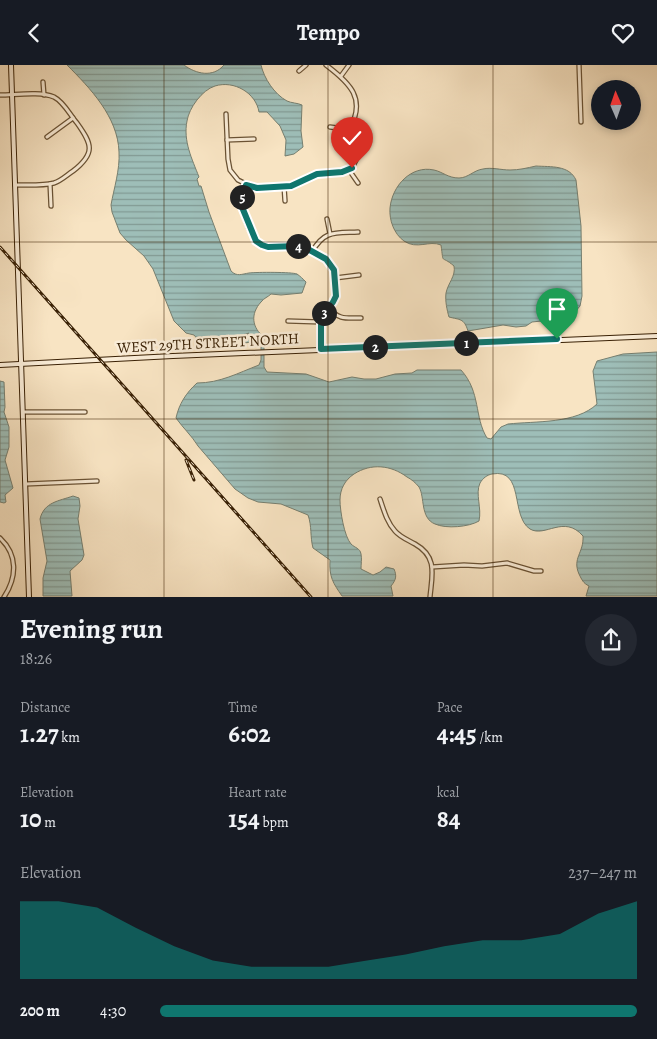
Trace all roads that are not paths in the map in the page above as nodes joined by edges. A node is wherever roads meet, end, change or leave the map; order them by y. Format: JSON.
{"nodes":[{"id":1,"x":11,"y":65,"type":"edge"},
{"id":2,"x":306,"y":65,"type":"edge"},
{"id":3,"x":326,"y":65,"type":"edge"},
{"id":4,"x":349,"y":65,"type":"edge"},
{"id":5,"x":579,"y":65,"type":"edge"},
{"id":6,"x":299,"y":71,"type":"dead end"},
{"id":7,"x":341,"y":76,"type":"junction"},
{"id":8,"x":43,"y":82,"type":"dead end"},
{"id":9,"x":0,"y":95,"type":"edge"},
{"id":10,"x":12,"y":95,"type":"junction"},
{"id":11,"x":44,"y":95,"type":"junction"},
{"id":12,"x":226,"y":114,"type":"dead end"},
{"id":13,"x":73,"y":118,"type":"junction"},
{"id":14,"x":581,"y":122,"type":"dead end"},
{"id":15,"x":330,"y":127,"type":"dead end"},
{"id":16,"x":349,"y":130,"type":"junction"},
{"id":17,"x":47,"y":137,"type":"dead end"},
{"id":18,"x":254,"y":139,"type":"dead end"},
{"id":19,"x":227,"y":140,"type":"junction"},
{"id":20,"x":349,"y":170,"type":"junction"},
{"id":21,"x":358,"y":183,"type":"dead end"},
{"id":22,"x":50,"y":184,"type":"junction"},
{"id":23,"x":15,"y":185,"type":"junction"},
{"id":24,"x":246,"y":185,"type":"junction"},
{"id":25,"x":284,"y":187,"type":"junction"},
{"id":26,"x":285,"y":201,"type":"dead end"},
{"id":27,"x":51,"y":206,"type":"dead end"},
{"id":28,"x":327,"y":219,"type":"dead end"},
{"id":29,"x":358,"y":232,"type":"dead end"},
{"id":30,"x":330,"y":234,"type":"junction"},
{"id":31,"x":312,"y":252,"type":"junction"},
{"id":32,"x":359,"y":275,"type":"dead end"},
{"id":33,"x":335,"y":278,"type":"junction"},
{"id":34,"x":328,"y":308,"type":"junction"},
{"id":35,"x":361,"y":318,"type":"dead end"},
{"id":36,"x":288,"y":321,"type":"dead end"},
{"id":37,"x":320,"y":322,"type":"junction"},
{"id":38,"x":657,"y":336,"type":"edge"},
{"id":39,"x":321,"y":349,"type":"junction"},
{"id":40,"x":21,"y":364,"type":"junction"},
{"id":41,"x":0,"y":365,"type":"edge"},
{"id":42,"x":23,"y":411,"type":"junction"},
{"id":43,"x":85,"y":412,"type":"dead end"},
{"id":44,"x":97,"y":481,"type":"dead end"},
{"id":45,"x":26,"y":485,"type":"junction"},
{"id":46,"x":380,"y":499,"type":"dead end"},
{"id":47,"x":0,"y":539,"type":"edge"},
{"id":48,"x":432,"y":567,"type":"junction"},
{"id":49,"x":541,"y":571,"type":"dead end"},
{"id":50,"x":4,"y":597,"type":"edge"},
{"id":51,"x":29,"y":597,"type":"edge"},
{"id":52,"x":430,"y":597,"type":"edge"}],
"edges":[{"from":1,"to":10,"type":"main road"},
{"from":2,"to":6,"type":"street"},
{"from":3,"to":7,"type":"street"},
{"from":4,"to":7,"type":"street"},
{"from":5,"to":14,"type":"street"},
{"from":7,"to":16,"type":"street"},
{"from":8,"to":11,"type":"street"},
{"from":9,"to":10,"type":"street"},
{"from":10,"to":11,"type":"street"},
{"from":10,"to":23,"type":"main road"},
{"from":11,"to":13,"type":"street"},
{"from":12,"to":19,"type":"street"},
{"from":13,"to":17,"type":"street"},
{"from":13,"to":22,"type":"street"},
{"from":15,"to":16,"type":"street"},
{"from":16,"to":20,"type":"street"},
{"from":18,"to":19,"type":"street"},
{"from":19,"to":24,"type":"street"},
{"from":20,"to":21,"type":"street"},
{"from":20,"to":25,"type":"street"},
{"from":22,"to":23,"type":"street"},
{"from":22,"to":27,"type":"street"},
{"from":23,"to":40,"type":"main road"},
{"from":24,"to":25,"type":"street"},
{"from":24,"to":31,"type":"street"},
{"from":25,"to":26,"type":"street"},
{"from":28,"to":30,"type":"street"},
{"from":29,"to":30,"type":"street"},
{"from":30,"to":31,"type":"street"},
{"from":31,"to":33,"type":"street"},
{"from":32,"to":33,"type":"street"},
{"from":33,"to":34,"type":"street"},
{"from":34,"to":35,"type":"street"},
{"from":34,"to":37,"type":"street"},
{"from":36,"to":37,"type":"street"},
{"from":37,"to":39,"type":"street"},
{"from":38,"to":39,"type":"main road","name":"WEST 29TH STREET NORTH"},
{"from":39,"to":40,"type":"main road","name":"WEST 29TH STREET NORTH"},
{"from":40,"to":41,"type":"main road","name":"WEST 29TH STREET NORTH"},
{"from":40,"to":42,"type":"main road"},
{"from":42,"to":43,"type":"street"},
{"from":42,"to":45,"type":"main road"},
{"from":44,"to":45,"type":"street"},
{"from":45,"to":51,"type":"main road"},
{"from":46,"to":48,"type":"street"},
{"from":47,"to":50,"type":"street"},
{"from":48,"to":49,"type":"street"},
{"from":48,"to":52,"type":"street"}]}
